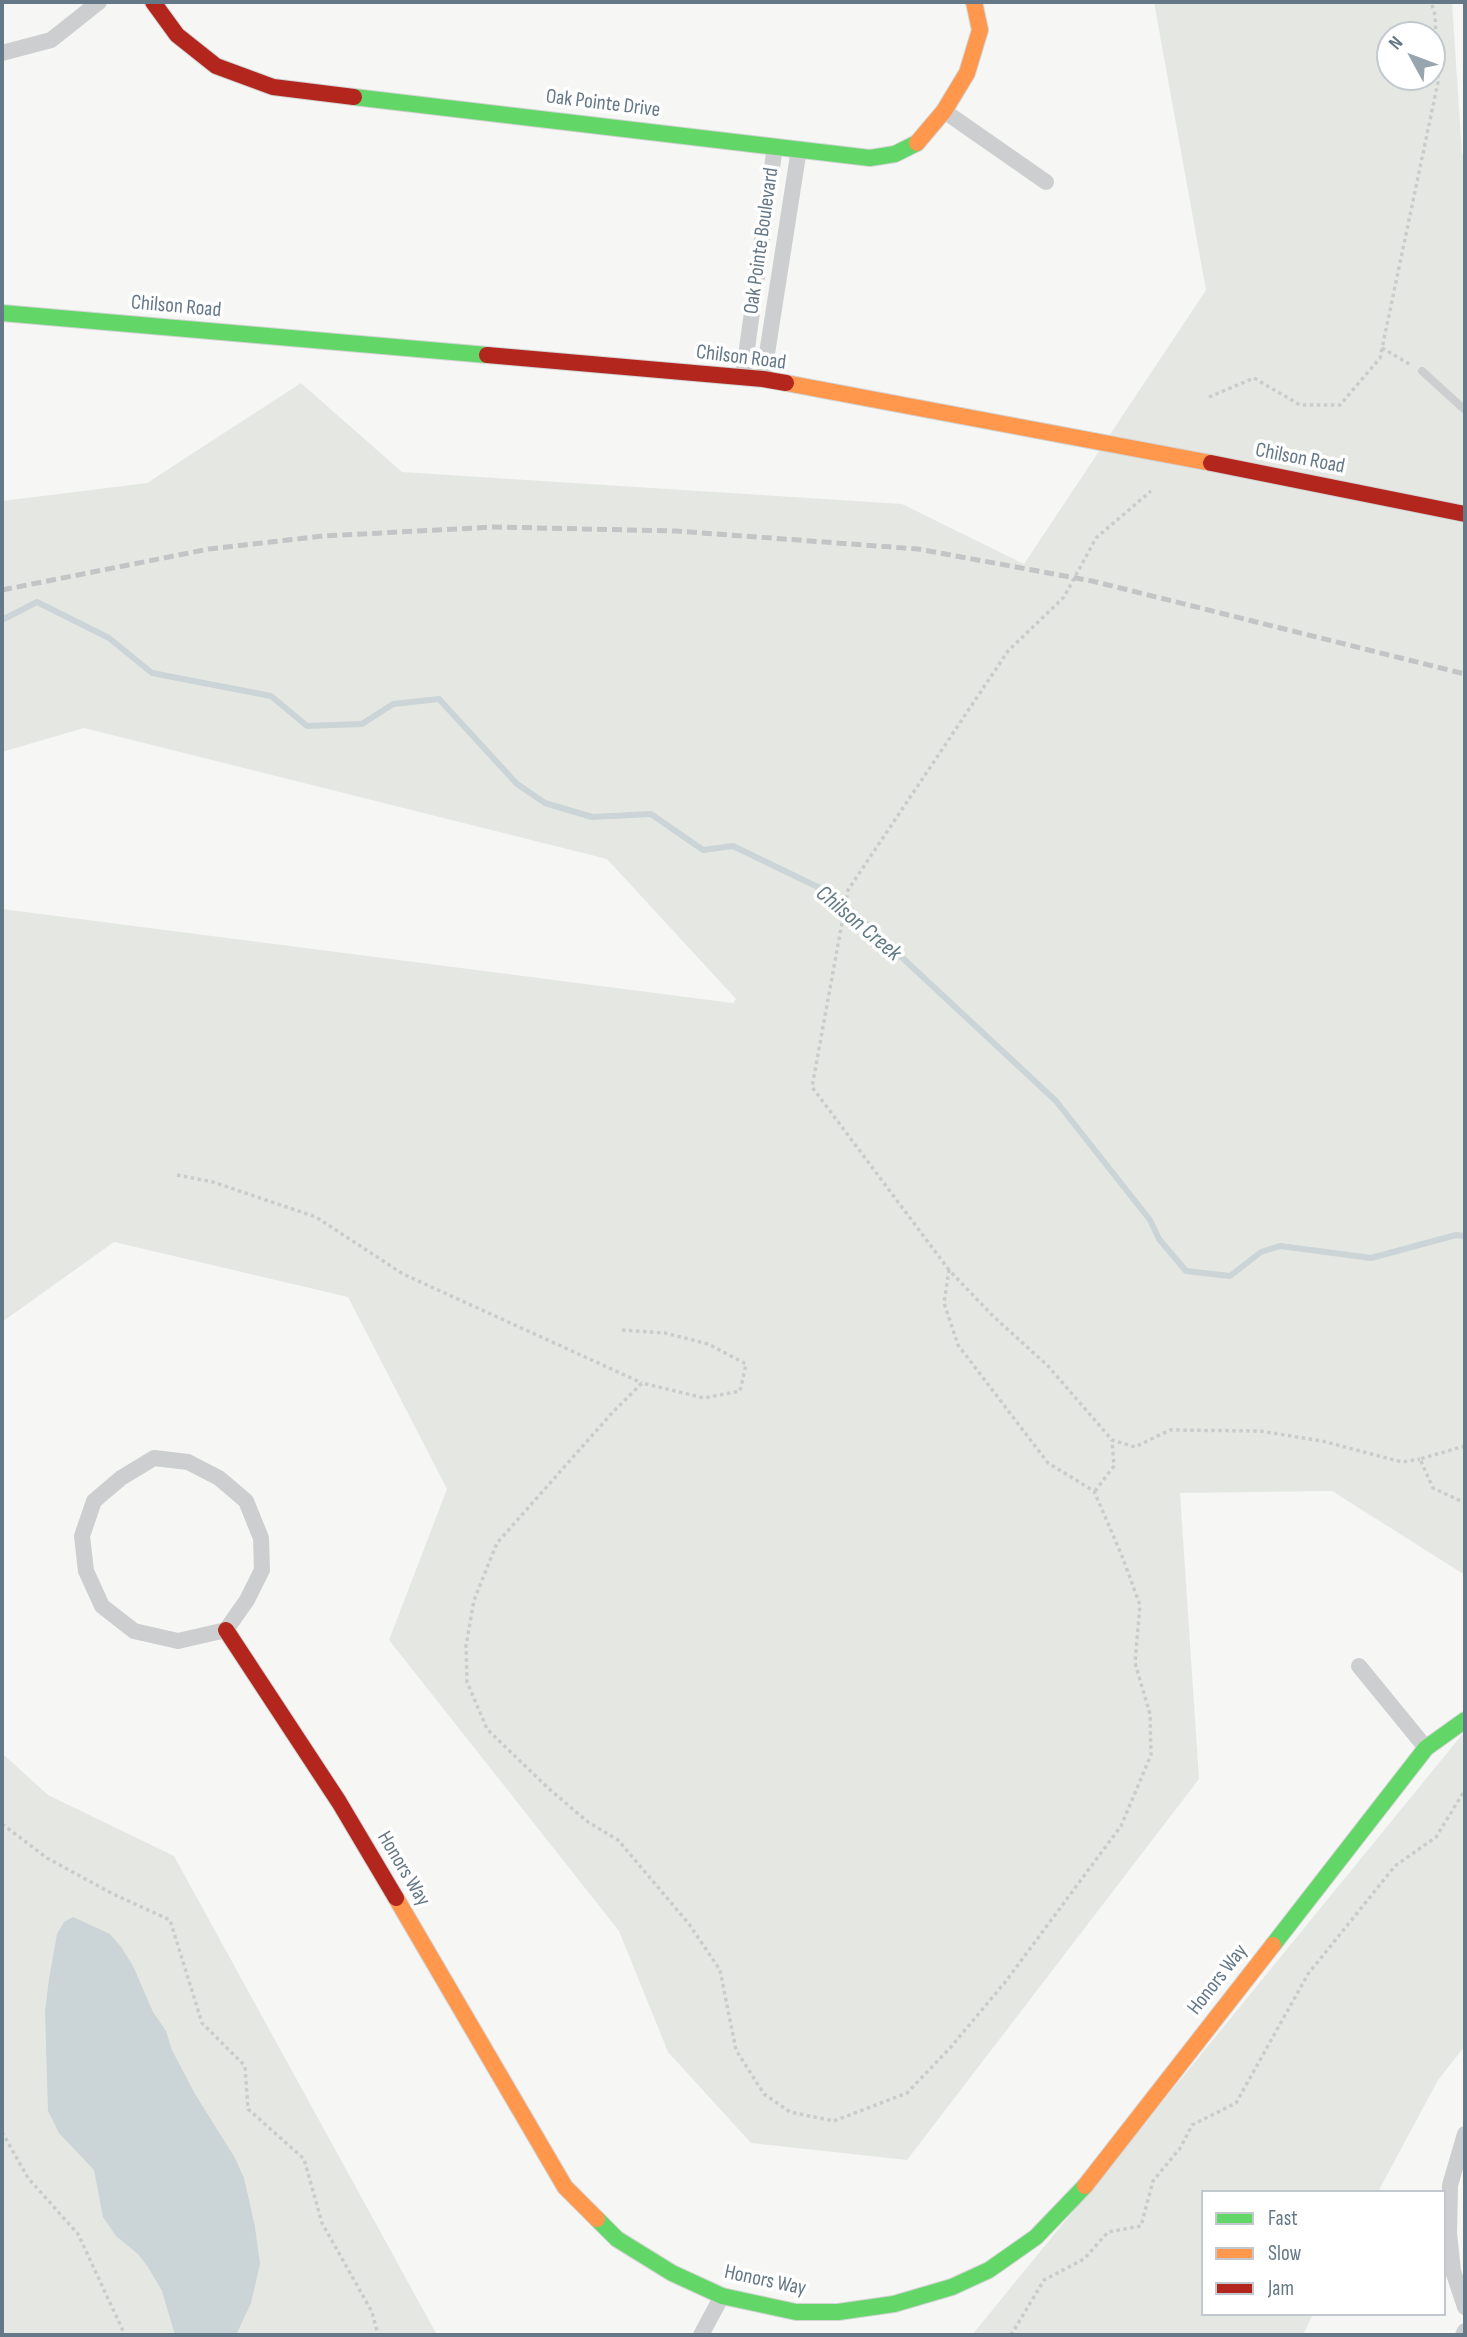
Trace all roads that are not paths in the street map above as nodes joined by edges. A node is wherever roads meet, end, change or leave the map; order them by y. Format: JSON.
{"nodes":[{"id":1,"x":99,"y":2,"type":"edge"},
{"id":2,"x":153,"y":2,"type":"edge"},
{"id":3,"x":974,"y":2,"type":"edge"},
{"id":4,"x":2,"y":53,"type":"edge"},
{"id":5,"x":944,"y":111,"type":"junction"},
{"id":6,"x":775,"y":146,"type":"junction"},
{"id":7,"x":799,"y":149,"type":"junction"},
{"id":8,"x":1046,"y":182,"type":"dead end"},
{"id":9,"x":2,"y":313,"type":"edge"},
{"id":10,"x":1422,"y":371,"type":"road end"},
{"id":11,"x":743,"y":377,"type":"junction"},
{"id":12,"x":763,"y":379,"type":"junction"},
{"id":13,"x":1465,"y":410,"type":"edge"},
{"id":14,"x":1465,"y":514,"type":"edge"},
{"id":15,"x":226,"y":1630,"type":"junction"},
{"id":16,"x":1359,"y":1665,"type":"dead end"},
{"id":17,"x":1465,"y":1720,"type":"edge"},
{"id":18,"x":1426,"y":1748,"type":"junction"},
{"id":19,"x":1465,"y":2134,"type":"edge"},
{"id":20,"x":722,"y":2295,"type":"junction"},
{"id":21,"x":1465,"y":2307,"type":"edge"},
{"id":22,"x":701,"y":2335,"type":"edge"}],
"edges":[{"from":1,"to":4,"type":"street"},
{"from":2,"to":6,"type":"street","name":"Oak Pointe Drive"},
{"from":3,"to":5,"type":"street","name":"Oak Pointe Drive"},
{"from":5,"to":7,"type":"street","name":"Oak Pointe Drive"},
{"from":5,"to":8,"type":"street"},
{"from":6,"to":7,"type":"street","name":"Oak Pointe Drive"},
{"from":6,"to":11,"type":"street","name":"Oak Pointe Boulevard"},
{"from":7,"to":12,"type":"street","name":"Oak Pointe Boulevard"},
{"from":9,"to":11,"type":"street","name":"Chilson Road"},
{"from":10,"to":13,"type":"lane"},
{"from":11,"to":12,"type":"street","name":"Chilson Road"},
{"from":12,"to":14,"type":"street","name":"Chilson Road"},
{"from":15,"to":15,"type":"street"},
{"from":15,"to":20,"type":"street","name":"Honors Way"},
{"from":16,"to":18,"type":"street"},
{"from":17,"to":18,"type":"street","name":"Honors Way"},
{"from":18,"to":20,"type":"street","name":"Honors Way"},
{"from":19,"to":21,"type":"street"},
{"from":20,"to":22,"type":"street"}]}
